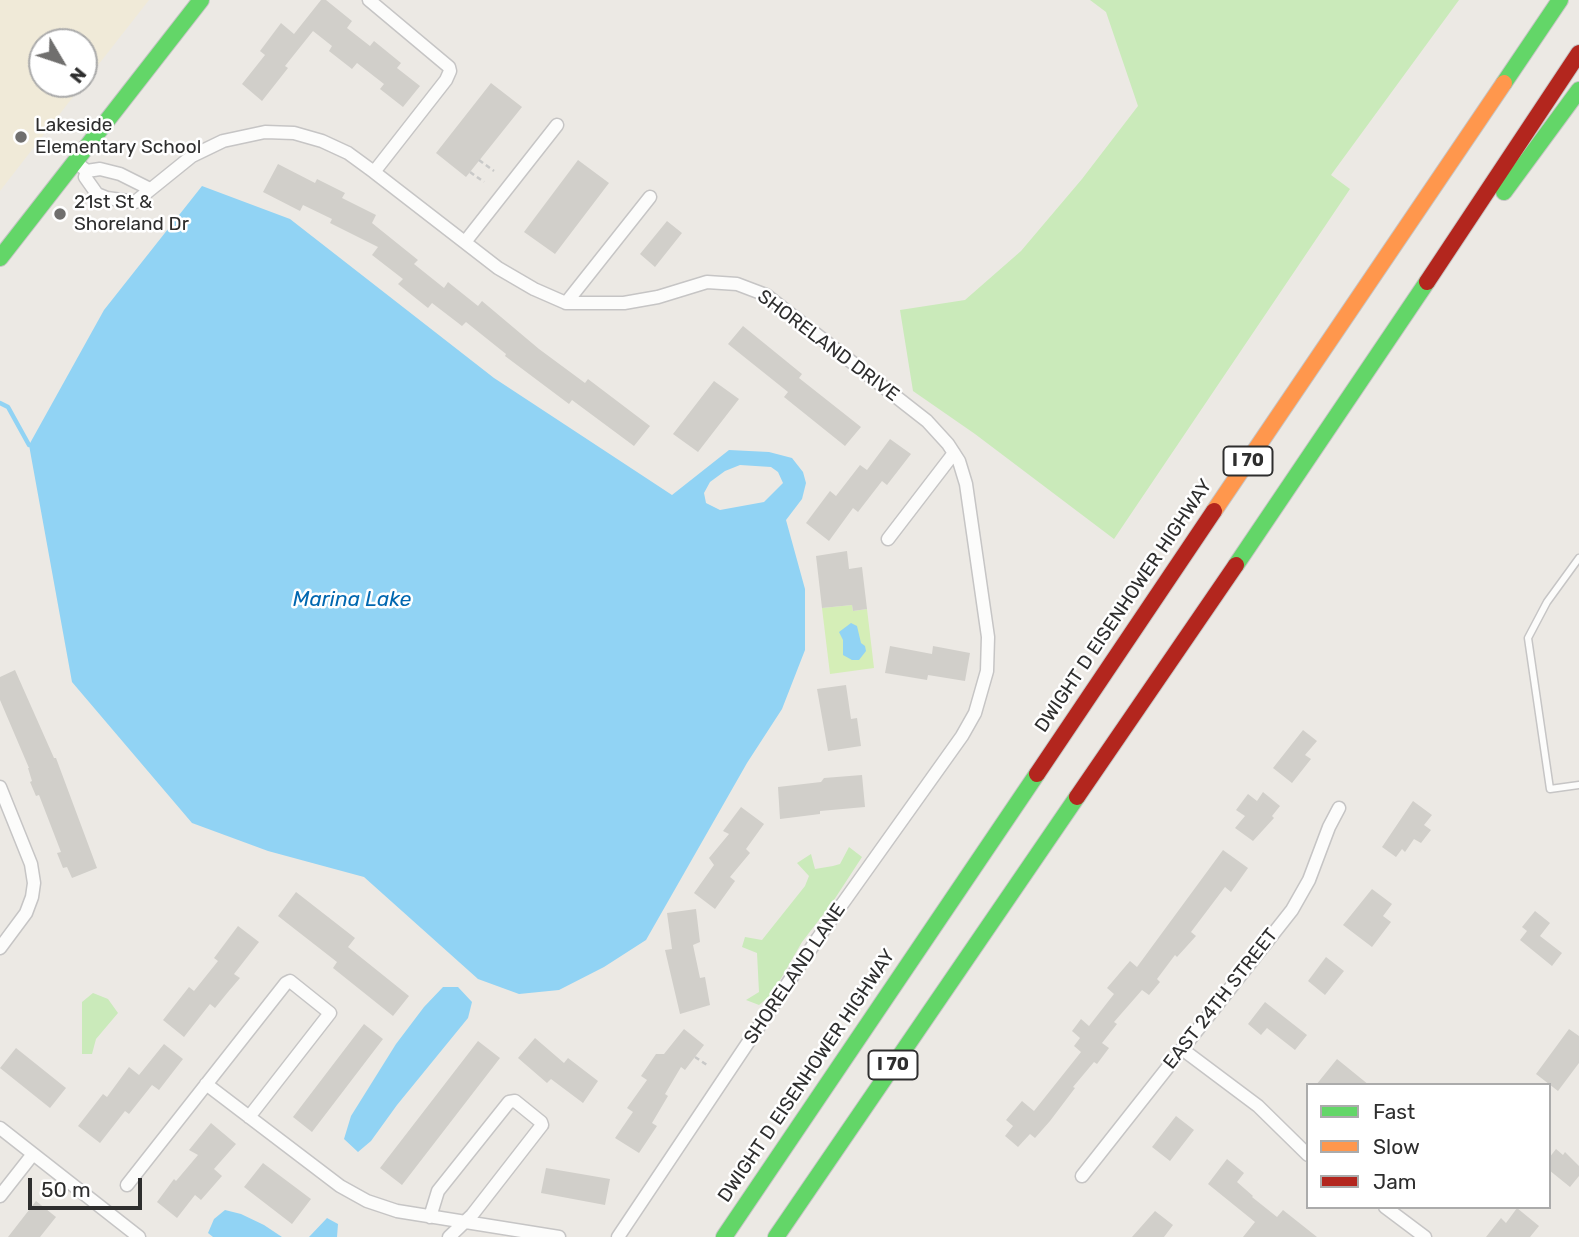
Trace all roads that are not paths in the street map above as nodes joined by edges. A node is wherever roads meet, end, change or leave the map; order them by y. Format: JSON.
{"nodes":[{"id":1,"x":201,"y":0,"type":"edge"},
{"id":2,"x":369,"y":0,"type":"edge"},
{"id":3,"x":1544,"y":0,"type":"edge"},
{"id":4,"x":1560,"y":0,"type":"edge"},
{"id":5,"x":1579,"y":53,"type":"edge"},
{"id":6,"x":1579,"y":90,"type":"edge"},
{"id":7,"x":557,"y":125,"type":"dead end"},
{"id":8,"x":80,"y":166,"type":"junction"},
{"id":9,"x":374,"y":172,"type":"junction"},
{"id":10,"x":150,"y":189,"type":"junction"},
{"id":11,"x":650,"y":198,"type":"dead end"},
{"id":12,"x":465,"y":242,"type":"junction"},
{"id":13,"x":0,"y":258,"type":"edge"},
{"id":14,"x":1361,"y":294,"type":"junction"},
{"id":15,"x":566,"y":303,"type":"junction"},
{"id":16,"x":1318,"y":446,"type":"junction"},
{"id":17,"x":954,"y":453,"type":"junction"},
{"id":18,"x":888,"y":538,"type":"dead end"},
{"id":19,"x":1579,"y":558,"type":"edge"},
{"id":20,"x":975,"y":713,"type":"joint"},
{"id":21,"x":1579,"y":785,"type":"edge"},
{"id":22,"x":0,"y":787,"type":"edge"},
{"id":23,"x":1339,"y":808,"type":"dead end"},
{"id":24,"x":0,"y":948,"type":"edge"},
{"id":25,"x":1182,"y":1049,"type":"junction"},
{"id":26,"x":206,"y":1084,"type":"junction"},
{"id":27,"x":249,"y":1116,"type":"junction"},
{"id":28,"x":0,"y":1128,"type":"edge"},
{"id":29,"x":1306,"y":1153,"type":"edge"},
{"id":30,"x":33,"y":1154,"type":"junction"},
{"id":31,"x":1082,"y":1176,"type":"dead end"},
{"id":32,"x":127,"y":1185,"type":"dead end"},
{"id":33,"x":0,"y":1196,"type":"edge"},
{"id":34,"x":1388,"y":1209,"type":"edge"},
{"id":35,"x":430,"y":1217,"type":"junction"},
{"id":36,"x":463,"y":1222,"type":"junction"},
{"id":37,"x":139,"y":1237,"type":"edge"},
{"id":38,"x":449,"y":1237,"type":"edge"},
{"id":39,"x":559,"y":1237,"type":"edge"},
{"id":40,"x":618,"y":1237,"type":"edge"},
{"id":41,"x":724,"y":1237,"type":"edge"},
{"id":42,"x":776,"y":1237,"type":"edge"},
{"id":43,"x":1425,"y":1237,"type":"edge"}],
"edges":[{"from":1,"to":8,"type":"main road"},
{"from":2,"to":9,"type":"street"},
{"from":3,"to":14,"type":"main road"},
{"from":4,"to":14,"type":"main road","name":"DWIGHT D EISENHOWER HIGHWAY","number":"I 70"},
{"from":5,"to":16,"type":"main road","number":"I 70"},
{"from":6,"to":16,"type":"main road"},
{"from":7,"to":12,"type":"street"},
{"from":8,"to":10,"type":"street"},
{"from":8,"to":10,"type":"street","name":"SHORELAND DRIVE"},
{"from":8,"to":13,"type":"main road"},
{"from":9,"to":10,"type":"street","name":"SHORELAND DRIVE"},
{"from":9,"to":12,"type":"street","name":"SHORELAND DRIVE"},
{"from":11,"to":15,"type":"street"},
{"from":12,"to":15,"type":"street","name":"SHORELAND DRIVE"},
{"from":14,"to":41,"type":"main road","name":"DWIGHT D EISENHOWER HIGHWAY","number":"I 70"},
{"from":15,"to":17,"type":"street","name":"SHORELAND DRIVE"},
{"from":16,"to":42,"type":"main road","number":"I 70"},
{"from":17,"to":18,"type":"street"},
{"from":17,"to":20,"type":"street","name":"SHORELAND DRIVE"},
{"from":19,"to":21,"type":"lane"},
{"from":20,"to":40,"type":"street","name":"SHORELAND LANE"},
{"from":22,"to":24,"type":"street"},
{"from":23,"to":25,"type":"street","name":"EAST 24TH STREET"},
{"from":25,"to":29,"type":"street"},
{"from":25,"to":31,"type":"street","name":"EAST 24TH STREET"},
{"from":26,"to":27,"type":"street"},
{"from":26,"to":27,"type":"street"},
{"from":26,"to":32,"type":"street"},
{"from":27,"to":35,"type":"street"},
{"from":28,"to":30,"type":"street"},
{"from":30,"to":33,"type":"street"},
{"from":30,"to":37,"type":"street"},
{"from":34,"to":43,"type":"street"},
{"from":35,"to":36,"type":"street"},
{"from":35,"to":36,"type":"street"},
{"from":36,"to":38,"type":"street"},
{"from":36,"to":39,"type":"street"}]}
